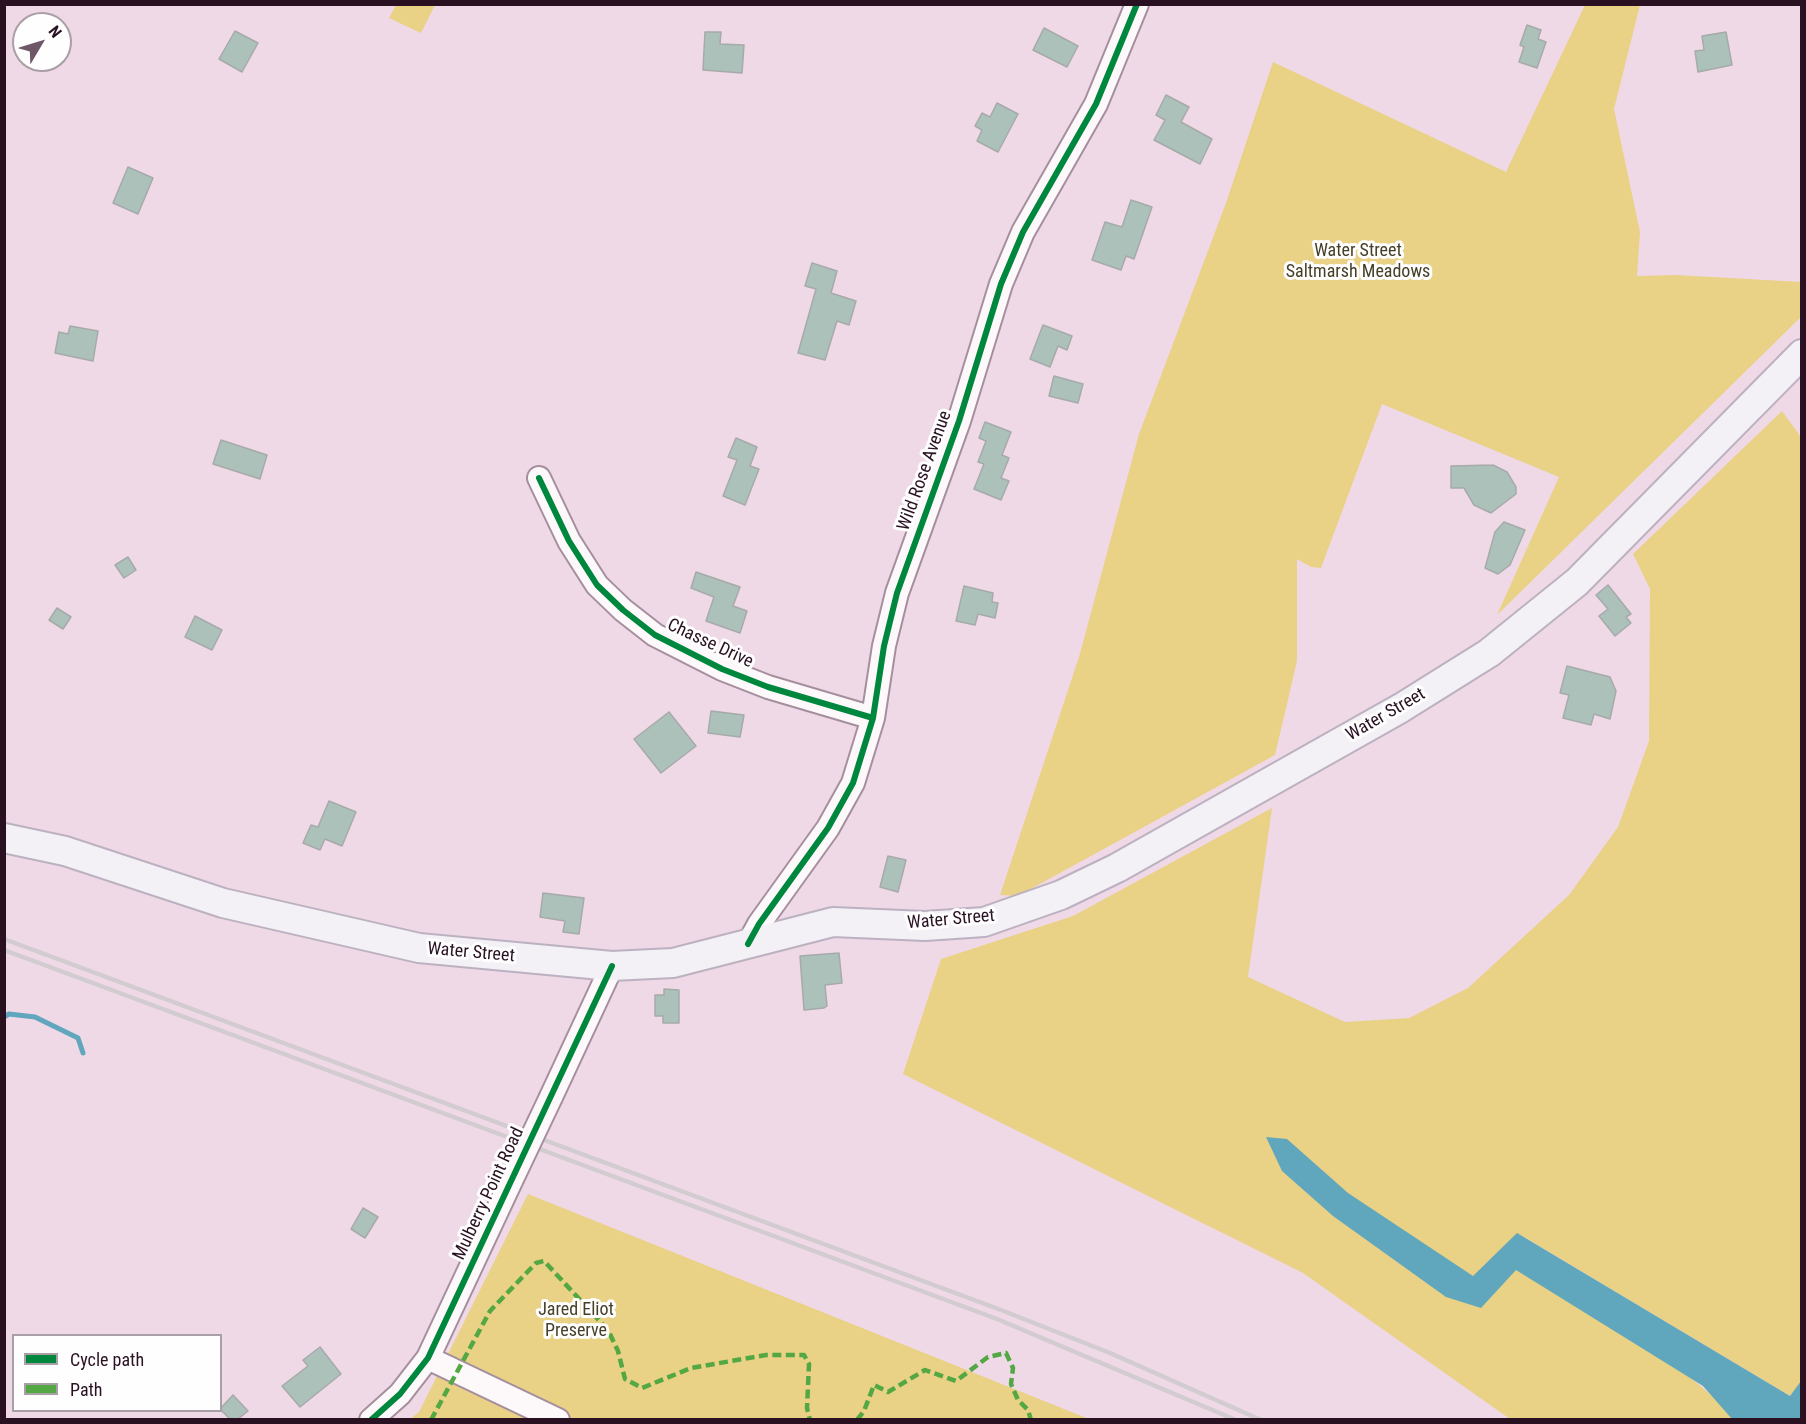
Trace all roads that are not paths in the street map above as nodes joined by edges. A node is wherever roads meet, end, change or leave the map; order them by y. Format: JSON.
{"nodes":[{"id":1,"x":1137,"y":4,"type":"edge"},
{"id":2,"x":1802,"y":354,"type":"edge"},
{"id":3,"x":539,"y":478,"type":"dead end"},
{"id":4,"x":873,"y":718,"type":"junction"},
{"id":5,"x":4,"y":838,"type":"edge"},
{"id":6,"x":747,"y":944,"type":"junction"},
{"id":7,"x":612,"y":966,"type":"junction"},
{"id":8,"x":428,"y":1358,"type":"junction"},
{"id":9,"x":371,"y":1419,"type":"edge"},
{"id":10,"x":558,"y":1419,"type":"edge"}],
"edges":[{"from":1,"to":4,"type":"street","name":"Wild Rose Avenue"},
{"from":2,"to":6,"type":"main road","name":"Water Street"},
{"from":3,"to":4,"type":"street","name":"Chasse Drive"},
{"from":4,"to":6,"type":"street","name":"Wild Rose Avenue"},
{"from":5,"to":7,"type":"main road","name":"Water Street"},
{"from":6,"to":7,"type":"main road","name":"Water Street"},
{"from":7,"to":8,"type":"street","name":"Mulberry Point Road","bridge":true},
{"from":8,"to":9,"type":"street","name":"Mulberry Point Road"},
{"from":8,"to":10,"type":"street"}]}
